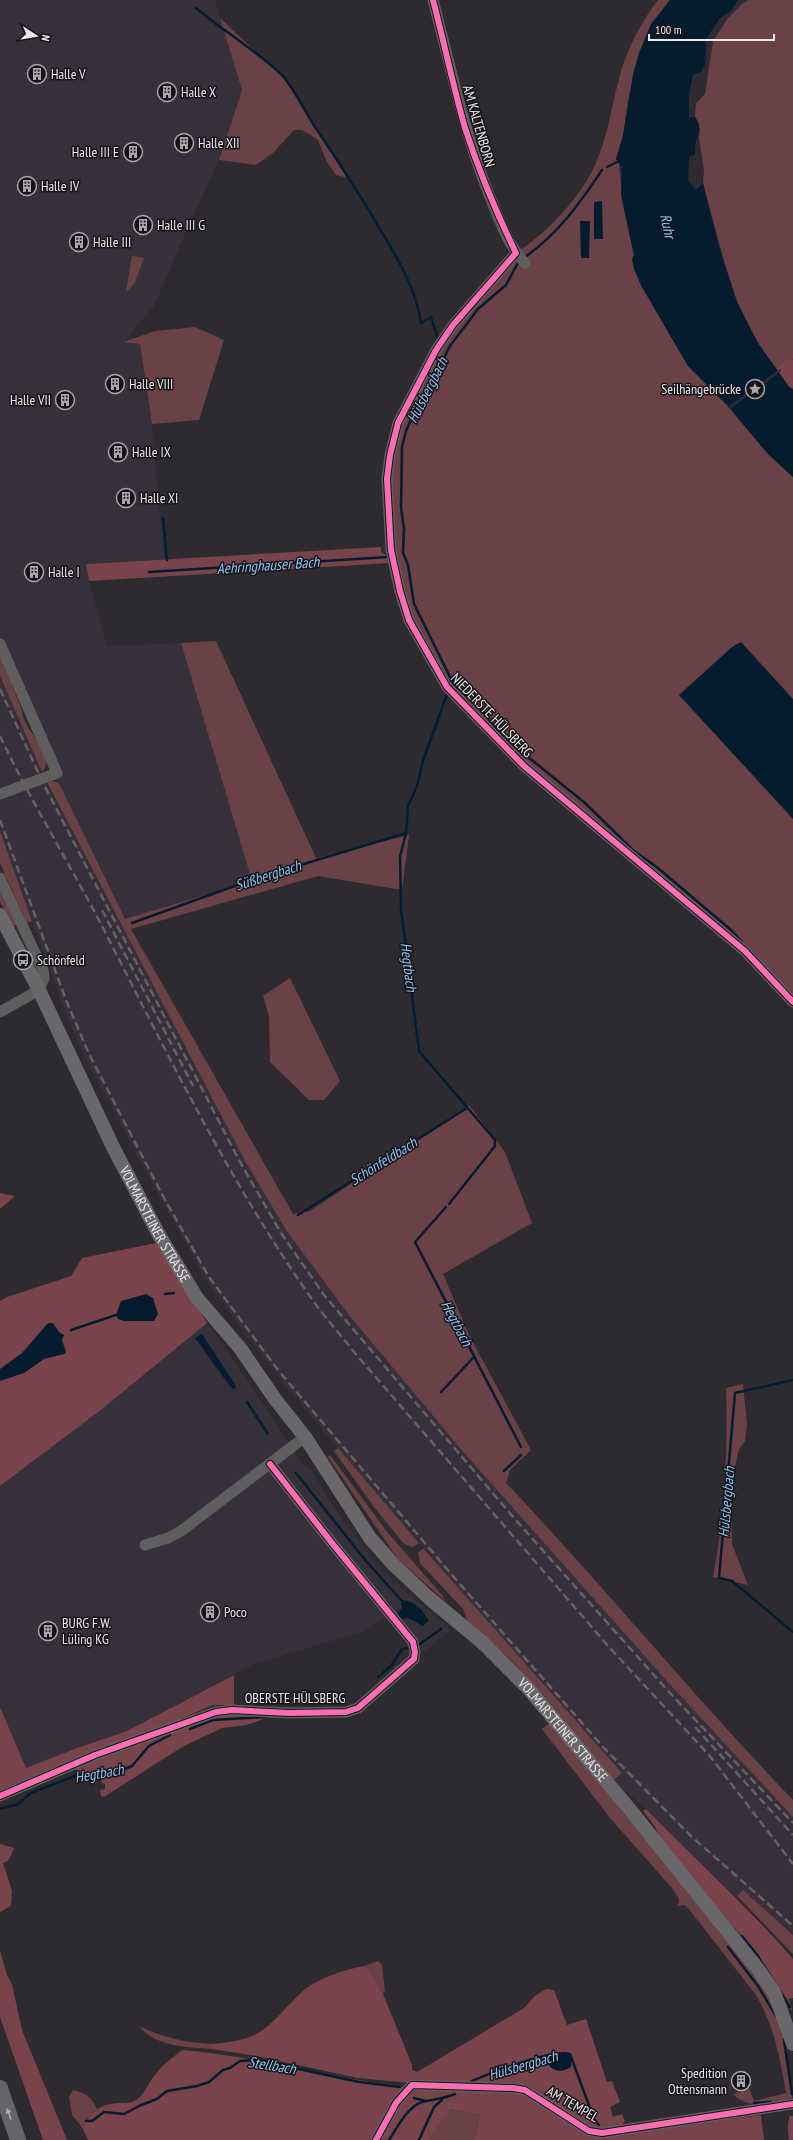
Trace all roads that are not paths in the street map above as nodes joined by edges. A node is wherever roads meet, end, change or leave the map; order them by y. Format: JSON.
{"nodes":[{"id":1,"x":434,"y":0,"type":"edge"},
{"id":2,"x":516,"y":253,"type":"junction"},
{"id":3,"x":525,"y":263,"type":"dead end"},
{"id":4,"x":0,"y":644,"type":"edge"},
{"id":5,"x":0,"y":794,"type":"edge"},
{"id":6,"x":0,"y":878,"type":"edge"},
{"id":7,"x":0,"y":915,"type":"edge"},
{"id":8,"x":39,"y":990,"type":"junction"},
{"id":9,"x":793,"y":1002,"type":"edge"},
{"id":10,"x":0,"y":1012,"type":"edge"},
{"id":11,"x":305,"y":1437,"type":"junction"},
{"id":12,"x":270,"y":1464,"type":"junction"},
{"id":13,"x":145,"y":1545,"type":"dead end"},
{"id":14,"x":0,"y":1796,"type":"edge"},
{"id":15,"x":793,"y":2044,"type":"edge"},
{"id":16,"x":0,"y":2088,"type":"edge"},
{"id":17,"x":793,"y":2104,"type":"edge"},
{"id":18,"x":18,"y":2140,"type":"edge"},
{"id":19,"x":376,"y":2140,"type":"edge"}],
"edges":[{"from":1,"to":2,"type":"street","name":"AM KALTENBORN"},
{"from":2,"to":3,"type":"street","name":"AM KALTENBORN"},
{"from":2,"to":9,"type":"street","name":"NIEDERSTE HÜLSBERG"},
{"from":4,"to":5,"type":"street"},
{"from":6,"to":8,"type":"street"},
{"from":7,"to":8,"type":"main road","name":"VOLMARSTEINER STRASSE"},
{"from":8,"to":10,"type":"street"},
{"from":8,"to":11,"type":"main road","name":"VOLMARSTEINER STRASSE"},
{"from":11,"to":12,"type":"street"},
{"from":11,"to":15,"type":"main road","name":"VOLMARSTEINER STRASSE"},
{"from":12,"to":13,"type":"street"},
{"from":12,"to":14,"type":"street","name":"OBERSTE HÜLSBERG"},
{"from":18,"to":16,"type":"highway","one_way":true},
{"from":17,"to":19,"type":"street","name":"AM TEMPEL"}]}
